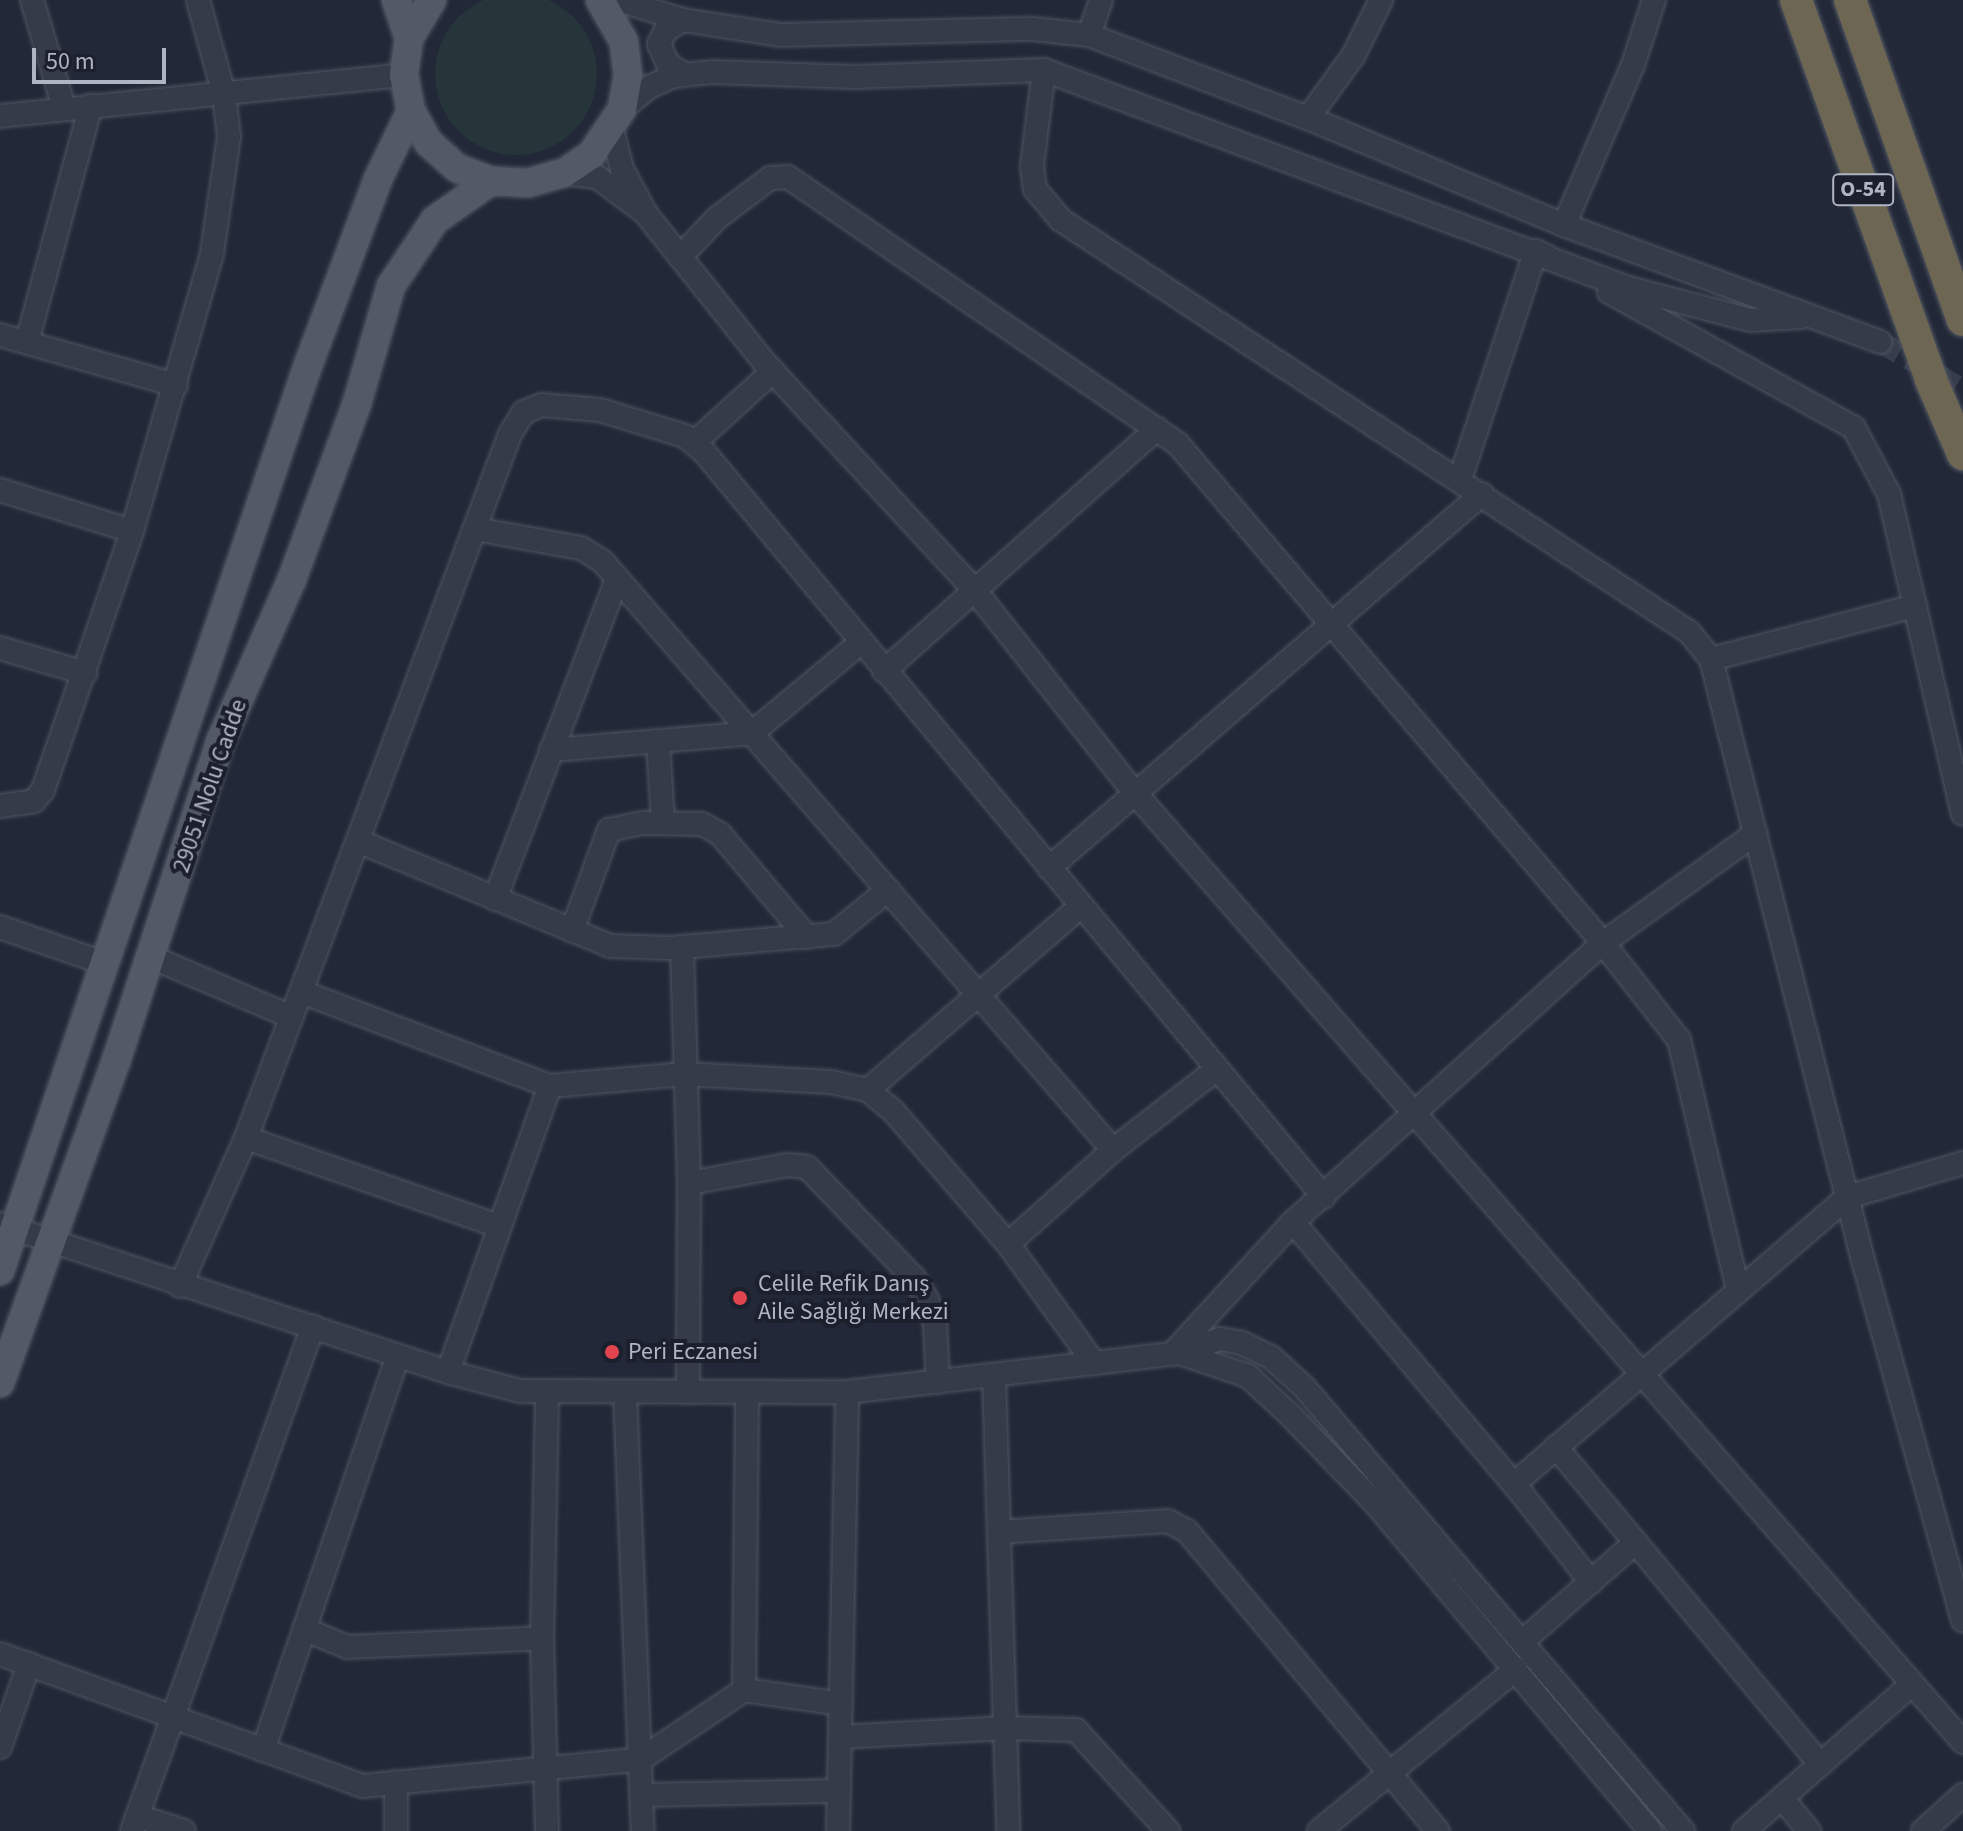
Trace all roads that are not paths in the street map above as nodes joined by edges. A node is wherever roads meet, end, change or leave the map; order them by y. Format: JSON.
{"nodes":[{"id":1,"x":32,"y":0,"type":"edge"},
{"id":2,"x":198,"y":0,"type":"edge"},
{"id":3,"x":396,"y":0,"type":"edge"},
{"id":4,"x":432,"y":0,"type":"edge"},
{"id":5,"x":600,"y":0,"type":"edge"},
{"id":6,"x":618,"y":0,"type":"edge"},
{"id":7,"x":1101,"y":0,"type":"edge"},
{"id":8,"x":1381,"y":0,"type":"edge"},
{"id":9,"x":1654,"y":0,"type":"edge"},
{"id":10,"x":1796,"y":0,"type":"edge"},
{"id":11,"x":1850,"y":0,"type":"edge"},
{"id":12,"x":683,"y":20,"type":"junction"},
{"id":13,"x":1089,"y":35,"type":"junction"},
{"id":14,"x":409,"y":38,"type":"junction"},
{"id":15,"x":1044,"y":70,"type":"junction"},
{"id":16,"x":404,"y":75,"type":"junction"},
{"id":17,"x":685,"y":75,"type":"junction"},
{"id":18,"x":224,"y":94,"type":"junction"},
{"id":19,"x":91,"y":105,"type":"junction"},
{"id":20,"x":64,"y":108,"type":"junction"},
{"id":21,"x":411,"y":111,"type":"junction"},
{"id":22,"x":0,"y":116,"type":"edge"},
{"id":23,"x":1308,"y":118,"type":"junction"},
{"id":24,"x":617,"y":120,"type":"junction"},
{"id":25,"x":564,"y":173,"type":"junction"},
{"id":26,"x":491,"y":181,"type":"junction"},
{"id":27,"x":646,"y":214,"type":"junction"},
{"id":28,"x":1564,"y":225,"type":"junction"},
{"id":29,"x":1536,"y":251,"type":"junction"},
{"id":30,"x":680,"y":257,"type":"junction"},
{"id":31,"x":1807,"y":317,"type":"junction"},
{"id":32,"x":1963,"y":320,"type":"edge"},
{"id":33,"x":0,"y":335,"type":"edge"},
{"id":34,"x":27,"y":342,"type":"junction"},
{"id":35,"x":1880,"y":342,"type":"tunnel mouth"},
{"id":36,"x":773,"y":371,"type":"junction"},
{"id":37,"x":176,"y":385,"type":"junction"},
{"id":38,"x":1157,"y":429,"type":"junction"},
{"id":39,"x":694,"y":443,"type":"junction"},
{"id":40,"x":1963,"y":454,"type":"edge"},
{"id":41,"x":1460,"y":479,"type":"junction"},
{"id":42,"x":0,"y":490,"type":"edge"},
{"id":43,"x":1482,"y":494,"type":"junction"},
{"id":44,"x":475,"y":529,"type":"junction"},
{"id":45,"x":132,"y":531,"type":"junction"},
{"id":46,"x":617,"y":579,"type":"junction"},
{"id":47,"x":976,"y":592,"type":"junction"},
{"id":48,"x":1915,"y":606,"type":"junction"},
{"id":49,"x":1329,"y":625,"type":"junction"},
{"id":50,"x":860,"y":643,"type":"junction"},
{"id":51,"x":0,"y":648,"type":"edge"},
{"id":52,"x":1711,"y":659,"type":"junction"},
{"id":53,"x":884,"y":671,"type":"junction"},
{"id":54,"x":85,"y":673,"type":"junction"},
{"id":55,"x":752,"y":733,"type":"junction"},
{"id":56,"x":658,"y":741,"type":"junction"},
{"id":57,"x":551,"y":750,"type":"junction"},
{"id":58,"x":1134,"y":792,"type":"junction"},
{"id":59,"x":0,"y":806,"type":"edge"},
{"id":60,"x":1963,"y":814,"type":"edge"},
{"id":61,"x":663,"y":823,"type":"junction"},
{"id":62,"x":1756,"y":833,"type":"junction"},
{"id":63,"x":358,"y":841,"type":"junction"},
{"id":64,"x":1049,"y":868,"type":"junction"},
{"id":65,"x":888,"y":890,"type":"junction"},
{"id":66,"x":495,"y":899,"type":"junction"},
{"id":67,"x":1081,"y":906,"type":"junction"},
{"id":68,"x":0,"y":927,"type":"edge"},
{"id":69,"x":572,"y":931,"type":"junction"},
{"id":70,"x":807,"y":937,"type":"junction"},
{"id":71,"x":1603,"y":943,"type":"junction"},
{"id":72,"x":682,"y":947,"type":"junction"},
{"id":73,"x":151,"y":957,"type":"junction"},
{"id":74,"x":106,"y":964,"type":"junction"},
{"id":75,"x":302,"y":992,"type":"junction"},
{"id":76,"x":977,"y":992,"type":"junction"},
{"id":77,"x":292,"y":1017,"type":"junction"},
{"id":78,"x":1217,"y":1069,"type":"junction"},
{"id":79,"x":684,"y":1074,"type":"junction"},
{"id":80,"x":550,"y":1086,"type":"junction"},
{"id":81,"x":868,"y":1090,"type":"junction"},
{"id":82,"x":1415,"y":1114,"type":"junction"},
{"id":83,"x":246,"y":1138,"type":"junction"},
{"id":84,"x":1113,"y":1150,"type":"junction"},
{"id":85,"x":1963,"y":1163,"type":"edge"},
{"id":86,"x":689,"y":1183,"type":"junction"},
{"id":87,"x":1324,"y":1197,"type":"junction"},
{"id":88,"x":1848,"y":1197,"type":"junction"},
{"id":89,"x":1293,"y":1222,"type":"junction"},
{"id":90,"x":496,"y":1225,"type":"junction"},
{"id":91,"x":8,"y":1227,"type":"edge"},
{"id":92,"x":51,"y":1241,"type":"junction"},
{"id":93,"x":1008,"y":1244,"type":"junction"},
{"id":94,"x":0,"y":1271,"type":"edge"},
{"id":95,"x":180,"y":1286,"type":"junction"},
{"id":96,"x":1738,"y":1290,"type":"junction"},
{"id":97,"x":313,"y":1326,"type":"junction"},
{"id":98,"x":1175,"y":1354,"type":"junction"},
{"id":99,"x":398,"y":1356,"type":"junction"},
{"id":100,"x":1094,"y":1363,"type":"junction"},
{"id":101,"x":448,"y":1372,"type":"junction"},
{"id":102,"x":1642,"y":1372,"type":"junction"},
{"id":103,"x":994,"y":1375,"type":"junction"},
{"id":104,"x":938,"y":1382,"type":"junction"},
{"id":105,"x":0,"y":1383,"type":"edge"},
{"id":106,"x":547,"y":1391,"type":"junction"},
{"id":107,"x":625,"y":1392,"type":"junction"},
{"id":108,"x":688,"y":1392,"type":"junction"},
{"id":109,"x":747,"y":1392,"type":"junction"},
{"id":110,"x":847,"y":1392,"type":"junction"},
{"id":111,"x":1556,"y":1447,"type":"junction"},
{"id":112,"x":1514,"y":1484,"type":"junction"},
{"id":113,"x":999,"y":1532,"type":"junction"},
{"id":114,"x":1636,"y":1542,"type":"junction"},
{"id":115,"x":1957,"y":1573,"type":"edge"},
{"id":116,"x":1591,"y":1582,"type":"junction"},
{"id":117,"x":1963,"y":1620,"type":"edge"},
{"id":118,"x":304,"y":1629,"type":"junction"},
{"id":119,"x":542,"y":1638,"type":"junction"},
{"id":120,"x":1523,"y":1641,"type":"junction"},
{"id":121,"x":0,"y":1654,"type":"edge"},
{"id":122,"x":29,"y":1664,"type":"junction"},
{"id":123,"x":1516,"y":1669,"type":"junction"},
{"id":124,"x":1912,"y":1684,"type":"junction"},
{"id":125,"x":744,"y":1690,"type":"junction"},
{"id":126,"x":841,"y":1704,"type":"junction"},
{"id":127,"x":169,"y":1715,"type":"junction"},
{"id":128,"x":1005,"y":1728,"type":"junction"},
{"id":129,"x":840,"y":1737,"type":"junction"},
{"id":130,"x":1963,"y":1742,"type":"edge"},
{"id":131,"x":0,"y":1747,"type":"edge"},
{"id":132,"x":263,"y":1750,"type":"junction"},
{"id":133,"x":641,"y":1759,"type":"junction"},
{"id":134,"x":1820,"y":1764,"type":"junction"},
{"id":135,"x":546,"y":1767,"type":"junction"},
{"id":136,"x":1388,"y":1772,"type":"junction"},
{"id":137,"x":396,"y":1782,"type":"junction"},
{"id":138,"x":839,"y":1791,"type":"junction"},
{"id":139,"x":642,"y":1795,"type":"junction"},
{"id":140,"x":1963,"y":1795,"type":"edge"},
{"id":141,"x":1782,"y":1798,"type":"junction"},
{"id":142,"x":135,"y":1823,"type":"edge"},
{"id":143,"x":184,"y":1831,"type":"edge"},
{"id":144,"x":396,"y":1831,"type":"edge"},
{"id":145,"x":547,"y":1831,"type":"edge"},
{"id":146,"x":643,"y":1831,"type":"edge"},
{"id":147,"x":838,"y":1831,"type":"edge"},
{"id":148,"x":1008,"y":1831,"type":"edge"},
{"id":149,"x":1168,"y":1831,"type":"edge"},
{"id":150,"x":1319,"y":1831,"type":"edge"},
{"id":151,"x":1438,"y":1831,"type":"edge"},
{"id":152,"x":1650,"y":1831,"type":"edge"},
{"id":153,"x":1683,"y":1831,"type":"edge"},
{"id":154,"x":1744,"y":1831,"type":"edge"},
{"id":155,"x":1809,"y":1831,"type":"edge"},
{"id":156,"x":1923,"y":1831,"type":"edge"}],
"edges":[{"from":1,"to":20,"type":"street"},
{"from":2,"to":18,"type":"street"},
{"from":3,"to":14,"type":"main road"},
{"from":4,"to":14,"type":"main road"},
{"from":5,"to":24,"type":"main road"},
{"from":6,"to":12,"type":"street"},
{"from":7,"to":13,"type":"street"},
{"from":8,"to":23,"type":"street"},
{"from":9,"to":28,"type":"street"},
{"from":10,"to":40,"type":"highway","number":"O-54"},
{"from":11,"to":32,"type":"highway","number":"O-54"},
{"from":12,"to":13,"type":"street"},
{"from":12,"to":17,"type":"street"},
{"from":13,"to":23,"type":"street"},
{"from":14,"to":16,"type":"main road"},
{"from":15,"to":17,"type":"street"},
{"from":15,"to":29,"type":"street"},
{"from":15,"to":41,"type":"street"},
{"from":16,"to":18,"type":"street"},
{"from":16,"to":21,"type":"main road"},
{"from":17,"to":24,"type":"street"},
{"from":18,"to":19,"type":"street"},
{"from":18,"to":37,"type":"street"},
{"from":19,"to":20,"type":"street"},
{"from":19,"to":34,"type":"street"},
{"from":20,"to":22,"type":"street"},
{"from":21,"to":26,"type":"main road"},
{"from":21,"to":74,"type":"main road","name":"29051 Nolu Cadde"},
{"from":23,"to":28,"type":"street"},
{"from":24,"to":25,"type":"main road"},
{"from":24,"to":27,"type":"street"},
{"from":25,"to":26,"type":"main road"},
{"from":25,"to":27,"type":"street"},
{"from":26,"to":73,"type":"main road","name":"29051 Nolu Cadde"},
{"from":27,"to":30,"type":"street"},
{"from":28,"to":31,"type":"street"},
{"from":29,"to":31,"type":"street"},
{"from":29,"to":41,"type":"street"},
{"from":29,"to":48,"type":"street"},
{"from":30,"to":36,"type":"street"},
{"from":30,"to":38,"type":"street"},
{"from":31,"to":35,"type":"street"},
{"from":33,"to":34,"type":"street"},
{"from":34,"to":37,"type":"street"},
{"from":36,"to":39,"type":"street"},
{"from":36,"to":47,"type":"street"},
{"from":37,"to":45,"type":"street"},
{"from":38,"to":47,"type":"street"},
{"from":38,"to":49,"type":"street"},
{"from":39,"to":44,"type":"street"},
{"from":39,"to":50,"type":"street"},
{"from":41,"to":43,"type":"street"},
{"from":42,"to":45,"type":"street"},
{"from":43,"to":49,"type":"street"},
{"from":43,"to":52,"type":"street"},
{"from":44,"to":46,"type":"street"},
{"from":44,"to":63,"type":"street"},
{"from":45,"to":54,"type":"street"},
{"from":46,"to":55,"type":"street"},
{"from":46,"to":57,"type":"street"},
{"from":47,"to":53,"type":"street"},
{"from":47,"to":58,"type":"street"},
{"from":48,"to":52,"type":"street"},
{"from":48,"to":60,"type":"street"},
{"from":49,"to":58,"type":"street"},
{"from":49,"to":71,"type":"street"},
{"from":50,"to":53,"type":"street"},
{"from":50,"to":55,"type":"street"},
{"from":51,"to":54,"type":"street"},
{"from":52,"to":62,"type":"street"},
{"from":53,"to":64,"type":"street"},
{"from":54,"to":59,"type":"street"},
{"from":55,"to":56,"type":"street"},
{"from":55,"to":65,"type":"street"},
{"from":56,"to":57,"type":"street"},
{"from":56,"to":61,"type":"street"},
{"from":57,"to":66,"type":"street"},
{"from":58,"to":64,"type":"street"},
{"from":58,"to":82,"type":"street"},
{"from":61,"to":69,"type":"street"},
{"from":61,"to":70,"type":"street"},
{"from":62,"to":71,"type":"street"},
{"from":62,"to":88,"type":"street"},
{"from":63,"to":66,"type":"street"},
{"from":63,"to":75,"type":"street"},
{"from":64,"to":67,"type":"street"},
{"from":65,"to":70,"type":"street"},
{"from":65,"to":76,"type":"street"},
{"from":66,"to":69,"type":"street"},
{"from":67,"to":76,"type":"street"},
{"from":67,"to":78,"type":"street"},
{"from":68,"to":74,"type":"street"},
{"from":69,"to":72,"type":"street"},
{"from":70,"to":72,"type":"street"},
{"from":71,"to":82,"type":"street"},
{"from":71,"to":96,"type":"street"},
{"from":72,"to":79,"type":"street"},
{"from":73,"to":77,"type":"street"},
{"from":73,"to":92,"type":"main road","name":"29051 Nolu Cadde"},
{"from":74,"to":91,"type":"main road","name":"29051 Nolu Cadde"},
{"from":75,"to":77,"type":"street"},
{"from":75,"to":80,"type":"street"},
{"from":76,"to":81,"type":"street"},
{"from":76,"to":84,"type":"street"},
{"from":77,"to":83,"type":"street"},
{"from":78,"to":84,"type":"street"},
{"from":78,"to":87,"type":"street"},
{"from":79,"to":80,"type":"street"},
{"from":79,"to":81,"type":"street"},
{"from":79,"to":86,"type":"street"},
{"from":80,"to":90,"type":"street"},
{"from":81,"to":93,"type":"street"},
{"from":82,"to":87,"type":"street"},
{"from":82,"to":102,"type":"street"},
{"from":83,"to":90,"type":"street"},
{"from":83,"to":95,"type":"street"},
{"from":84,"to":93,"type":"street"},
{"from":85,"to":88,"type":"street"},
{"from":86,"to":104,"type":"street"},
{"from":86,"to":108,"type":"street"},
{"from":87,"to":89,"type":"street"},
{"from":88,"to":96,"type":"street"},
{"from":88,"to":115,"type":"street"},
{"from":89,"to":98,"type":"street"},
{"from":89,"to":112,"type":"street"},
{"from":90,"to":101,"type":"street"},
{"from":91,"to":92,"type":"street"},
{"from":91,"to":94,"type":"main road","name":"29051 Nolu Cadde"},
{"from":92,"to":95,"type":"street"},
{"from":92,"to":105,"type":"main road","name":"29051 Nolu Cadde"},
{"from":93,"to":100,"type":"street"},
{"from":95,"to":97,"type":"street"},
{"from":96,"to":102,"type":"street"},
{"from":97,"to":99,"type":"street"},
{"from":97,"to":127,"type":"street"},
{"from":98,"to":100,"type":"street"},
{"from":98,"to":120,"type":"street"},
{"from":98,"to":123,"type":"street"},
{"from":99,"to":101,"type":"street"},
{"from":99,"to":118,"type":"street"},
{"from":100,"to":103,"type":"street"},
{"from":101,"to":106,"type":"street"},
{"from":102,"to":111,"type":"street"},
{"from":102,"to":124,"type":"street"},
{"from":103,"to":104,"type":"street"},
{"from":103,"to":113,"type":"street"},
{"from":104,"to":110,"type":"street"},
{"from":106,"to":107,"type":"street"},
{"from":106,"to":119,"type":"street"},
{"from":107,"to":108,"type":"street"},
{"from":107,"to":133,"type":"street"},
{"from":108,"to":109,"type":"street"},
{"from":109,"to":110,"type":"street"},
{"from":109,"to":125,"type":"street"},
{"from":110,"to":126,"type":"street"},
{"from":111,"to":112,"type":"street"},
{"from":111,"to":114,"type":"street"},
{"from":112,"to":116,"type":"street"},
{"from":113,"to":128,"type":"street"},
{"from":113,"to":136,"type":"street"},
{"from":114,"to":116,"type":"street"},
{"from":114,"to":134,"type":"street"},
{"from":115,"to":117,"type":"street"},
{"from":116,"to":120,"type":"street"},
{"from":118,"to":119,"type":"street"},
{"from":118,"to":132,"type":"street"},
{"from":119,"to":135,"type":"street"},
{"from":120,"to":153,"type":"street"},
{"from":121,"to":122,"type":"street"},
{"from":122,"to":127,"type":"street"},
{"from":122,"to":131,"type":"street"},
{"from":123,"to":136,"type":"street"},
{"from":123,"to":152,"type":"street"},
{"from":124,"to":130,"type":"street"},
{"from":124,"to":134,"type":"street"},
{"from":125,"to":126,"type":"street"},
{"from":125,"to":133,"type":"street"},
{"from":126,"to":129,"type":"street"},
{"from":127,"to":132,"type":"street"},
{"from":127,"to":142,"type":"street"},
{"from":128,"to":129,"type":"street"},
{"from":128,"to":148,"type":"street"},
{"from":128,"to":149,"type":"street"},
{"from":129,"to":138,"type":"street"},
{"from":132,"to":137,"type":"street"},
{"from":133,"to":135,"type":"street"},
{"from":133,"to":139,"type":"street"},
{"from":134,"to":141,"type":"street"},
{"from":135,"to":137,"type":"street"},
{"from":135,"to":145,"type":"street"},
{"from":136,"to":150,"type":"street"},
{"from":136,"to":151,"type":"street"},
{"from":137,"to":144,"type":"street"},
{"from":138,"to":139,"type":"street"},
{"from":138,"to":147,"type":"street"},
{"from":139,"to":146,"type":"street"},
{"from":140,"to":156,"type":"street"},
{"from":141,"to":154,"type":"street"},
{"from":141,"to":155,"type":"street"},
{"from":142,"to":143,"type":"street"}]}
